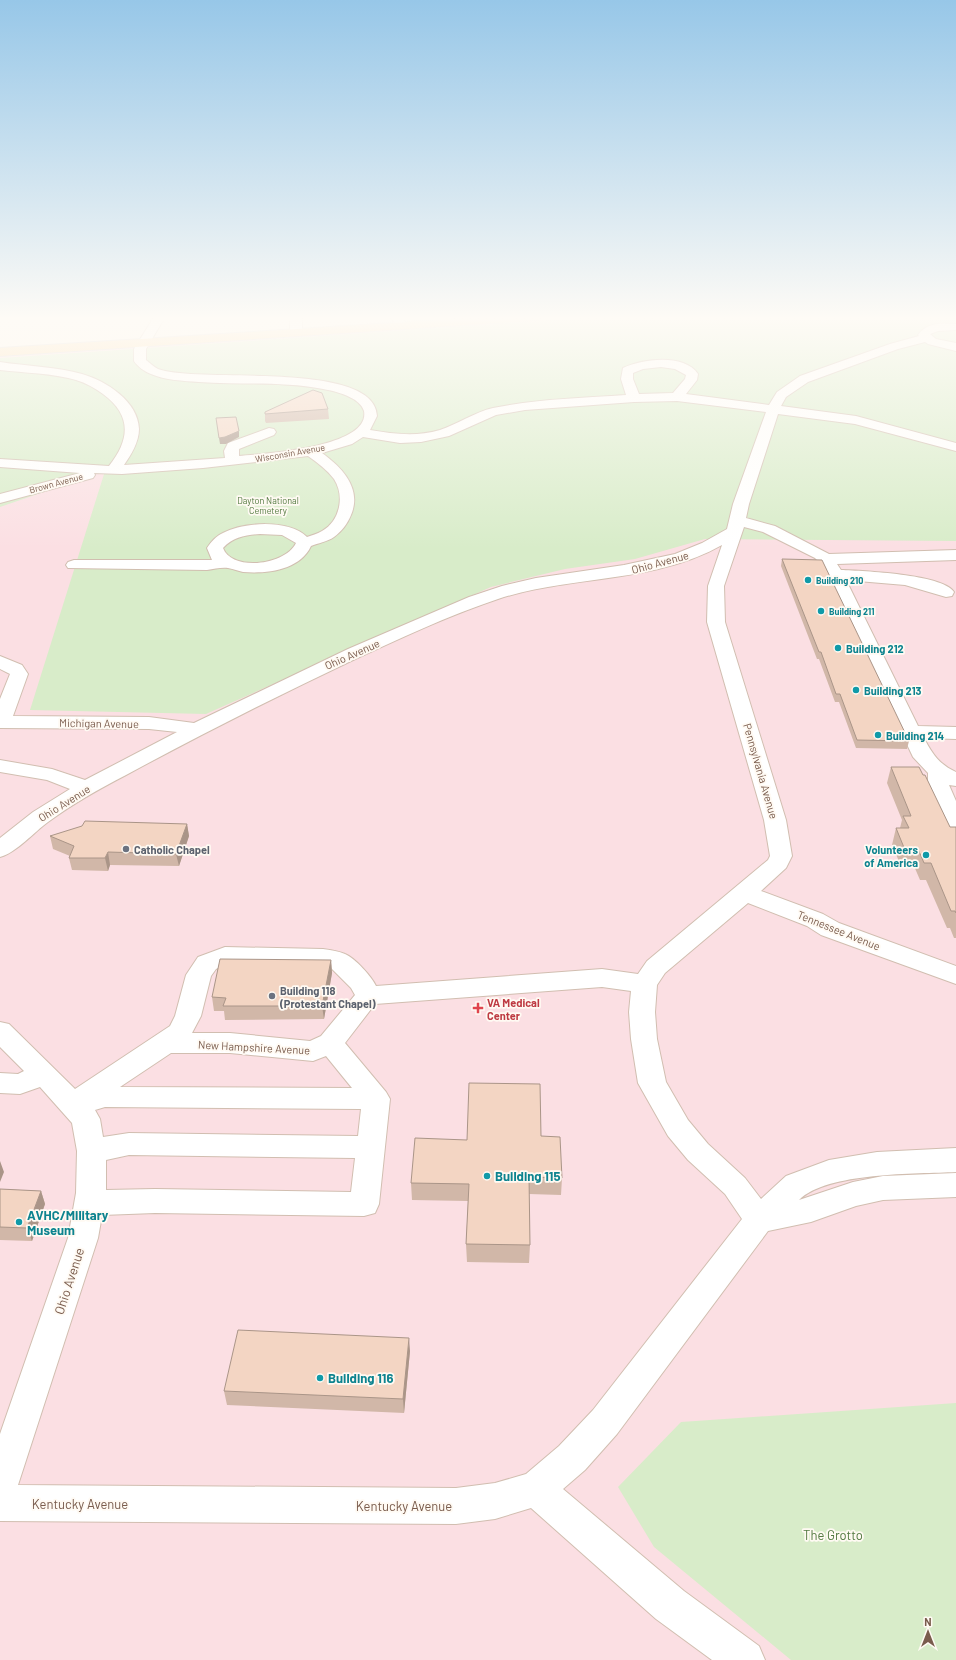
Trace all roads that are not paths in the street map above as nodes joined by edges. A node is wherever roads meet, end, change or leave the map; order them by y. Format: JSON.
{"nodes":[{"id":1,"x":112,"y":394,"type":"edge"},
{"id":2,"x":353,"y":394,"type":"edge"},
{"id":3,"x":633,"y":394,"type":"edge"},
{"id":4,"x":680,"y":394,"type":"edge"},
{"id":5,"x":783,"y":394,"type":"edge"},
{"id":6,"x":634,"y":398,"type":"junction"},
{"id":7,"x":677,"y":398,"type":"junction"},
{"id":8,"x":773,"y":410,"type":"junction"},
{"id":9,"x":269,"y":432,"type":"dead end"},
{"id":10,"x":361,"y":433,"type":"junction"},
{"id":11,"x":956,"y":447,"type":"edge"},
{"id":12,"x":310,"y":451,"type":"junction"},
{"id":13,"x":232,"y":461,"type":"junction"},
{"id":14,"x":0,"y":463,"type":"edge"},
{"id":15,"x":113,"y":470,"type":"junction"},
{"id":16,"x":0,"y":499,"type":"edge"},
{"id":17,"x":736,"y":527,"type":"junction"},
{"id":18,"x":304,"y":543,"type":"junction"},
{"id":19,"x":898,"y":552,"type":"junction"},
{"id":20,"x":956,"y":555,"type":"edge"},
{"id":21,"x":826,"y":559,"type":"junction"},
{"id":22,"x":228,"y":563,"type":"junction"},
{"id":23,"x":74,"y":565,"type":"dead end"},
{"id":24,"x":835,"y":575,"type":"junction"},
{"id":25,"x":951,"y":596,"type":"edge"},
{"id":26,"x":0,"y":662,"type":"edge"},
{"id":27,"x":0,"y":722,"type":"edge"},
{"id":28,"x":197,"y":730,"type":"junction"},
{"id":29,"x":912,"y":732,"type":"junction"},
{"id":30,"x":956,"y":733,"type":"edge"},
{"id":31,"x":0,"y":766,"type":"edge"},
{"id":32,"x":947,"y":776,"type":"edge"},
{"id":33,"x":87,"y":788,"type":"junction"},
{"id":34,"x":956,"y":824,"type":"edge"},
{"id":35,"x":0,"y":850,"type":"edge"},
{"id":36,"x":745,"y":892,"type":"junction"},
{"id":37,"x":956,"y":975,"type":"edge"},
{"id":38,"x":644,"y":984,"type":"junction"},
{"id":39,"x":368,"y":996,"type":"junction"},
{"id":40,"x":0,"y":1031,"type":"edge"},
{"id":41,"x":166,"y":1043,"type":"junction"},
{"id":42,"x":330,"y":1043,"type":"junction"},
{"id":43,"x":44,"y":1074,"type":"junction"},
{"id":44,"x":0,"y":1083,"type":"edge"},
{"id":45,"x":376,"y":1099,"type":"junction"},
{"id":46,"x":72,"y":1105,"type":"junction"},
{"id":47,"x":371,"y":1147,"type":"junction"},
{"id":48,"x":91,"y":1151,"type":"junction"},
{"id":49,"x":956,"y":1160,"type":"edge"},
{"id":50,"x":956,"y":1185,"type":"edge"},
{"id":51,"x":89,"y":1203,"type":"junction"},
{"id":52,"x":759,"y":1220,"type":"junction"},
{"id":53,"x":0,"y":1486,"type":"edge"},
{"id":54,"x":536,"y":1488,"type":"junction"},
{"id":55,"x":0,"y":1503,"type":"edge"},
{"id":56,"x":745,"y":1660,"type":"edge"}],
"edges":[{"from":1,"to":15,"type":"street"},
{"from":2,"to":10,"type":"street"},
{"from":3,"to":6,"type":"street"},
{"from":4,"to":7,"type":"street"},
{"from":5,"to":8,"type":"street","name":"Pennsylvania Avenue"},
{"from":6,"to":7,"type":"street"},
{"from":6,"to":10,"type":"street"},
{"from":7,"to":8,"type":"street"},
{"from":8,"to":11,"type":"street"},
{"from":8,"to":17,"type":"street","name":"Pennsylvania Avenue"},
{"from":9,"to":13,"type":"street"},
{"from":10,"to":12,"type":"street","name":"Wisconsin Avenue"},
{"from":12,"to":13,"type":"street","name":"Wisconsin Avenue"},
{"from":12,"to":18,"type":"street"},
{"from":13,"to":15,"type":"street","name":"Wisconsin Avenue"},
{"from":14,"to":15,"type":"street","name":"Wisconsin Avenue"},
{"from":15,"to":16,"type":"street","name":"Brown Avenue"},
{"from":17,"to":21,"type":"street"},
{"from":17,"to":28,"type":"street","name":"Ohio Avenue"},
{"from":17,"to":36,"type":"street","name":"Pennsylvania Avenue"},
{"from":18,"to":22,"type":"street"},
{"from":18,"to":22,"type":"street"},
{"from":19,"to":20,"type":"street"},
{"from":19,"to":21,"type":"street"},
{"from":19,"to":25,"type":"street"},
{"from":21,"to":24,"type":"street"},
{"from":22,"to":23,"type":"street"},
{"from":24,"to":25,"type":"street"},
{"from":24,"to":29,"type":"street"},
{"from":26,"to":27,"type":"street"},
{"from":27,"to":28,"type":"street","name":"Michigan Avenue"},
{"from":28,"to":33,"type":"street","name":"Ohio Avenue"},
{"from":29,"to":30,"type":"street"},
{"from":29,"to":32,"type":"street"},
{"from":31,"to":33,"type":"street"},
{"from":32,"to":34,"type":"street"},
{"from":33,"to":35,"type":"street","name":"Ohio Avenue"},
{"from":36,"to":37,"type":"street","name":"Tennessee Avenue"},
{"from":36,"to":38,"type":"street","name":"Pennsylvania Avenue"},
{"from":38,"to":39,"type":"street"},
{"from":38,"to":52,"type":"street"},
{"from":39,"to":41,"type":"street"},
{"from":39,"to":42,"type":"street","name":"New Hampshire Avenue"},
{"from":40,"to":43,"type":"street","name":"Ohio Avenue"},
{"from":41,"to":42,"type":"street","name":"New Hampshire Avenue"},
{"from":41,"to":46,"type":"street"},
{"from":42,"to":45,"type":"street"},
{"from":43,"to":44,"type":"street"},
{"from":43,"to":46,"type":"street","name":"Ohio Avenue"},
{"from":45,"to":46,"type":"street"},
{"from":45,"to":47,"type":"street"},
{"from":46,"to":48,"type":"street","name":"Ohio Avenue"},
{"from":47,"to":48,"type":"street"},
{"from":47,"to":51,"type":"street"},
{"from":48,"to":51,"type":"street","name":"Ohio Avenue"},
{"from":49,"to":52,"type":"street"},
{"from":50,"to":52,"type":"street"},
{"from":51,"to":53,"type":"street","name":"Ohio Avenue"},
{"from":52,"to":54,"type":"street"},
{"from":54,"to":55,"type":"street","name":"Kentucky Avenue"},
{"from":54,"to":56,"type":"street"}]}
